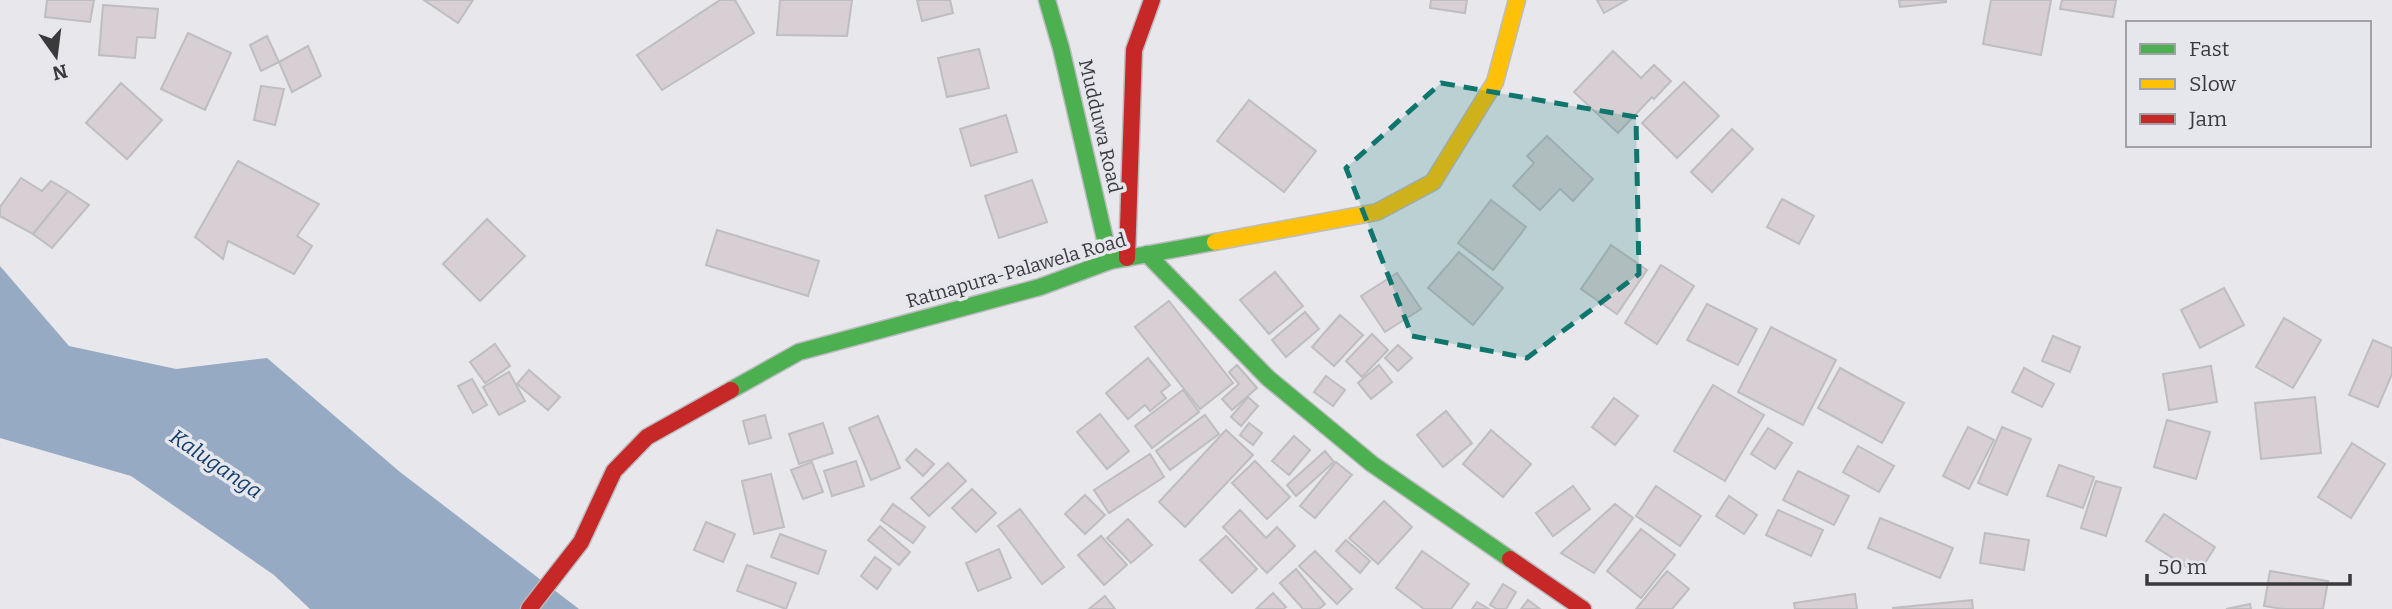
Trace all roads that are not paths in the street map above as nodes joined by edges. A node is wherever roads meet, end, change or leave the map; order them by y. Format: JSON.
{"nodes":[{"id":1,"x":1047,"y":0,"type":"edge"},
{"id":2,"x":1152,"y":0,"type":"edge"},
{"id":3,"x":1517,"y":0,"type":"edge"},
{"id":4,"x":1147,"y":254,"type":"junction"},
{"id":5,"x":1127,"y":258,"type":"junction"},
{"id":6,"x":1110,"y":261,"type":"junction"},
{"id":7,"x":529,"y":609,"type":"edge"},
{"id":8,"x":1583,"y":609,"type":"edge"}],
"edges":[{"from":1,"to":6,"type":"main road","name":"Mudduwa Road"},
{"from":2,"to":5,"type":"main road"},
{"from":3,"to":4,"type":"main road","name":"Ratnapura-Palawela Road"},
{"from":4,"to":5,"type":"main road","name":"Ratnapura-Palawela Road"},
{"from":4,"to":8,"type":"main road"},
{"from":5,"to":6,"type":"main road","name":"Ratnapura-Palawela Road"},
{"from":6,"to":7,"type":"main road","name":"Ratnapura-Palawela Road"}]}
